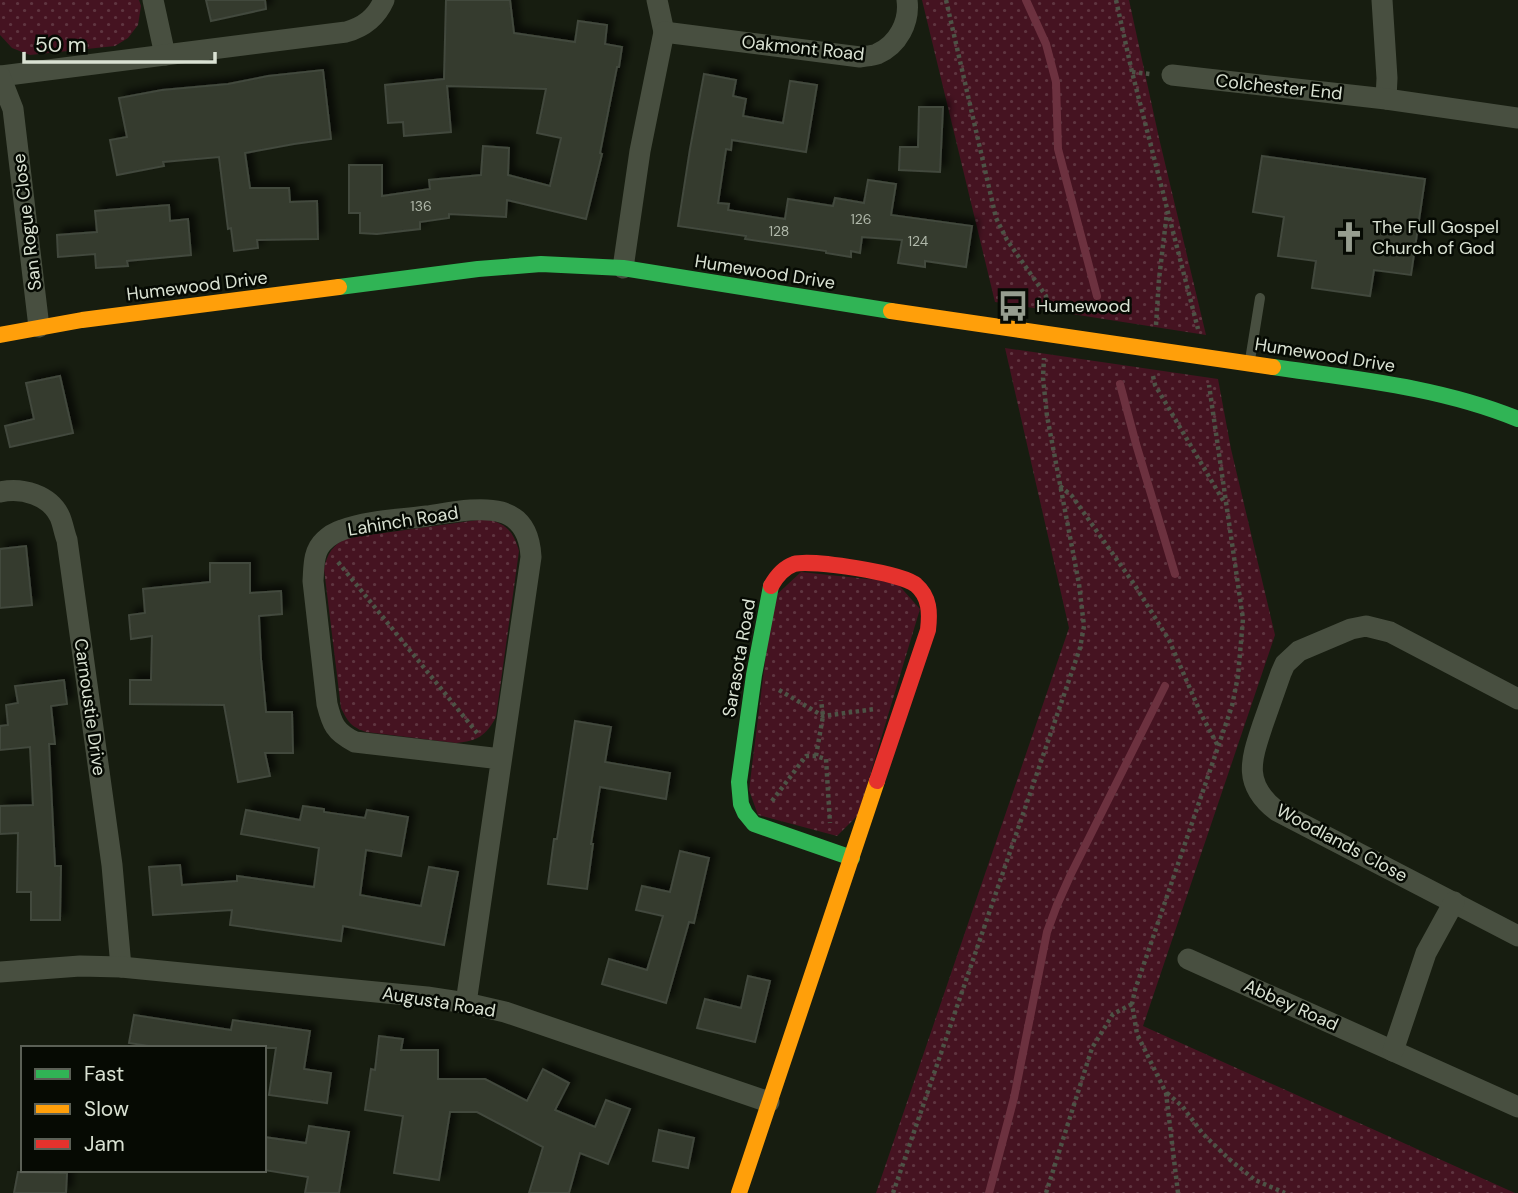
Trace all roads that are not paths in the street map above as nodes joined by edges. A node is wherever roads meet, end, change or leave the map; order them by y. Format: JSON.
{"nodes":[{"id":1,"x":153,"y":0,"type":"edge"},
{"id":2,"x":384,"y":0,"type":"edge"},
{"id":3,"x":657,"y":0,"type":"edge"},
{"id":4,"x":907,"y":0,"type":"edge"},
{"id":5,"x":1382,"y":0,"type":"edge"},
{"id":6,"x":664,"y":32,"type":"junction"},
{"id":7,"x":165,"y":55,"type":"junction"},
{"id":8,"x":1172,"y":75,"type":"dead end"},
{"id":9,"x":0,"y":76,"type":"edge"},
{"id":10,"x":1386,"y":99,"type":"junction"},
{"id":11,"x":1518,"y":118,"type":"edge"},
{"id":12,"x":623,"y":268,"type":"junction"},
{"id":13,"x":1260,"y":298,"type":"dead end"},
{"id":14,"x":39,"y":327,"type":"junction"},
{"id":15,"x":0,"y":335,"type":"edge"},
{"id":16,"x":1249,"y":363,"type":"junction"},
{"id":17,"x":1518,"y":419,"type":"edge"},
{"id":18,"x":0,"y":492,"type":"edge"},
{"id":19,"x":1518,"y":699,"type":"edge"},
{"id":20,"x":501,"y":759,"type":"junction"},
{"id":21,"x":852,"y":858,"type":"junction"},
{"id":22,"x":1454,"y":902,"type":"junction"},
{"id":23,"x":1518,"y":936,"type":"edge"},
{"id":24,"x":1188,"y":959,"type":"dead end"},
{"id":25,"x":121,"y":967,"type":"junction"},
{"id":26,"x":0,"y":972,"type":"edge"},
{"id":27,"x":466,"y":1003,"type":"junction"},
{"id":28,"x":1393,"y":1051,"type":"junction"},
{"id":29,"x":769,"y":1102,"type":"junction"},
{"id":30,"x":1518,"y":1107,"type":"edge"},
{"id":31,"x":739,"y":1193,"type":"edge"}],
"edges":[{"from":1,"to":7,"type":"street"},
{"from":2,"to":7,"type":"street","name":"San Rogue Close"},
{"from":3,"to":6,"type":"street"},
{"from":4,"to":6,"type":"street","name":"Oakmont Road"},
{"from":5,"to":10,"type":"street"},
{"from":6,"to":12,"type":"street"},
{"from":7,"to":9,"type":"street","name":"San Rogue Close"},
{"from":8,"to":10,"type":"street","name":"Colchester End"},
{"from":9,"to":14,"type":"street","name":"San Rogue Close"},
{"from":10,"to":11,"type":"street","name":"Colchester End"},
{"from":12,"to":14,"type":"street","name":"Humewood Drive"},
{"from":12,"to":16,"type":"street","name":"Humewood Drive"},
{"from":13,"to":16,"type":"lane"},
{"from":14,"to":15,"type":"street","name":"Humewood Drive"},
{"from":16,"to":17,"type":"street","name":"Humewood Drive"},
{"from":18,"to":25,"type":"street","name":"Carnoustie Drive"},
{"from":19,"to":22,"type":"street","name":"Woodlands Close"},
{"from":20,"to":20,"type":"street","name":"Lahinch Road"},
{"from":20,"to":27,"type":"street","name":"Lahinch Road"},
{"from":21,"to":21,"type":"street","name":"Sarasota Road"},
{"from":21,"to":29,"type":"street","name":"Sarasota Road"},
{"from":22,"to":23,"type":"street","name":"Woodlands Close"},
{"from":22,"to":28,"type":"street"},
{"from":24,"to":28,"type":"street","name":"Abbey Road"},
{"from":25,"to":26,"type":"street","name":"Augusta Road"},
{"from":25,"to":27,"type":"street","name":"Augusta Road"},
{"from":27,"to":29,"type":"street","name":"Augusta Road"},
{"from":28,"to":30,"type":"street","name":"Abbey Road"},
{"from":29,"to":31,"type":"street"}]}
